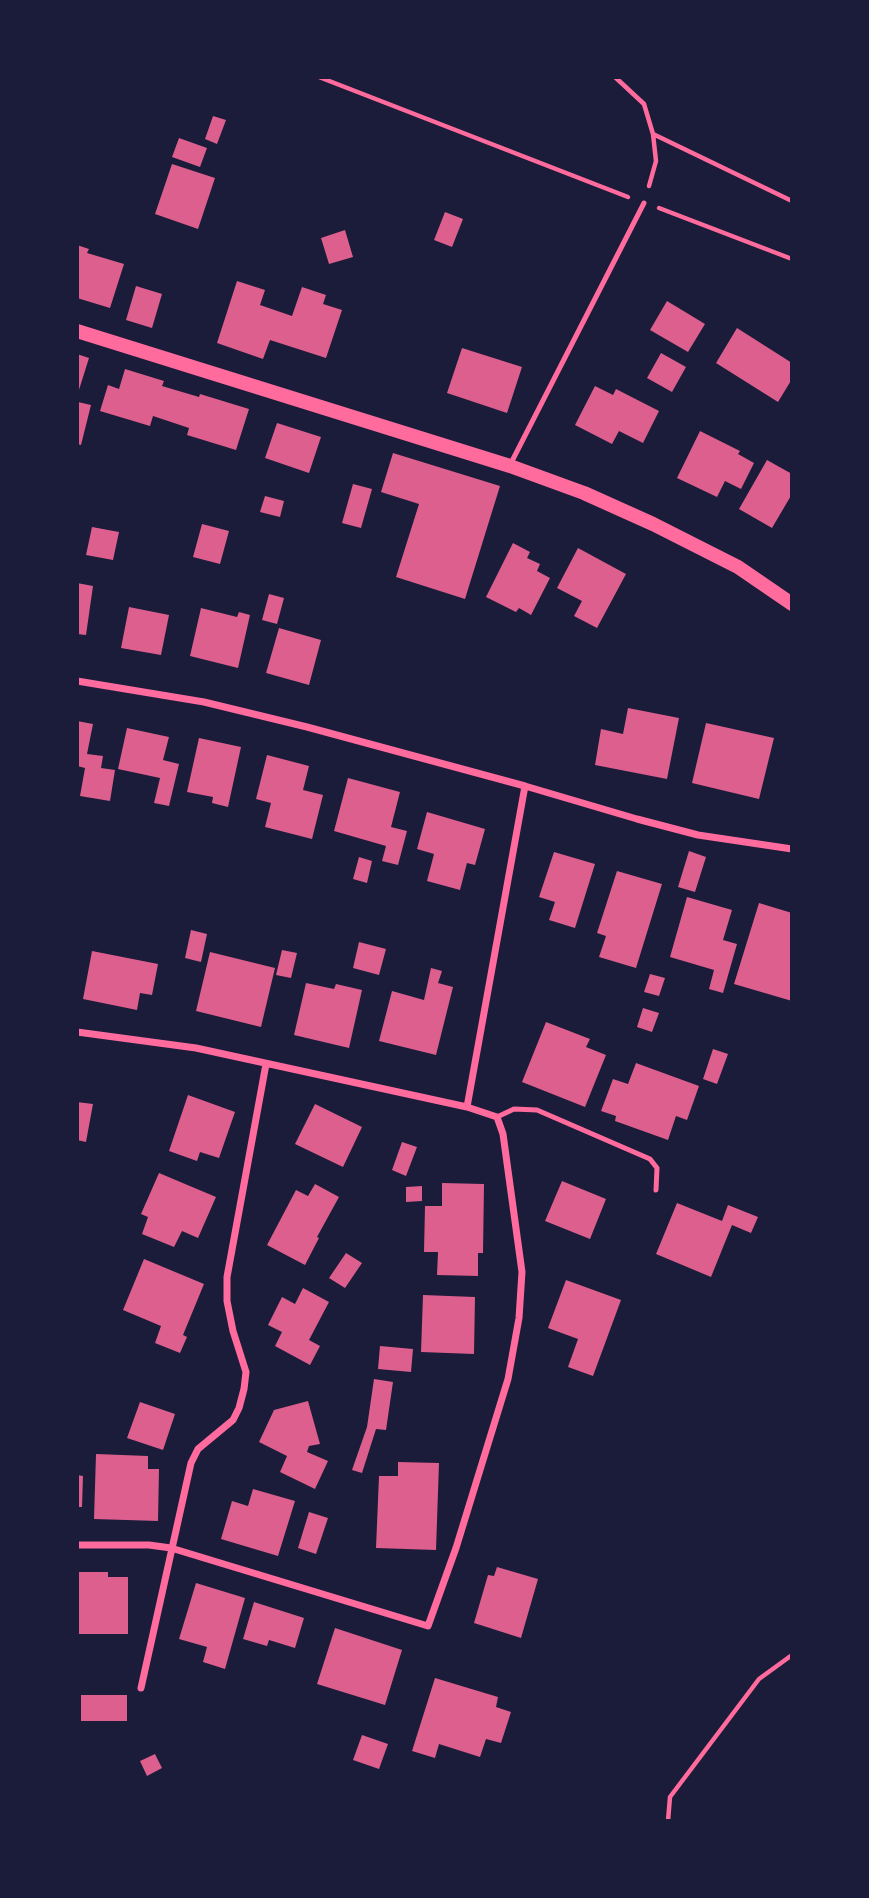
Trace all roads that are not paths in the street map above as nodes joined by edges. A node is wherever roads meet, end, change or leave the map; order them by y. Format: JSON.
{"nodes":[{"id":1,"x":643,"y":203,"type":"road end"},
{"id":2,"x":77,"y":331,"type":"edge"},
{"id":3,"x":510,"y":466,"type":"junction"},
{"id":4,"x":792,"y":604,"type":"edge"},
{"id":5,"x":77,"y":681,"type":"edge"},
{"id":6,"x":525,"y":786,"type":"junction"},
{"id":7,"x":792,"y":849,"type":"edge"},
{"id":8,"x":77,"y":1032,"type":"edge"},
{"id":9,"x":266,"y":1064,"type":"junction"},
{"id":10,"x":467,"y":1107,"type":"junction"},
{"id":11,"x":497,"y":1117,"type":"junction"},
{"id":12,"x":656,"y":1190,"type":"dead end"},
{"id":13,"x":77,"y":1545,"type":"edge"},
{"id":14,"x":171,"y":1548,"type":"junction"},
{"id":15,"x":141,"y":1688,"type":"dead end"}],
"edges":[{"from":1,"to":3,"type":"lane"},
{"from":2,"to":3,"type":"main road"},
{"from":3,"to":4,"type":"main road"},
{"from":5,"to":6,"type":"street"},
{"from":6,"to":7,"type":"street"},
{"from":6,"to":10,"type":"street"},
{"from":8,"to":9,"type":"street"},
{"from":9,"to":10,"type":"street"},
{"from":9,"to":14,"type":"street"},
{"from":10,"to":11,"type":"street"},
{"from":11,"to":12,"type":"lane"},
{"from":11,"to":14,"type":"street"},
{"from":13,"to":14,"type":"street"},
{"from":14,"to":15,"type":"street"}]}
